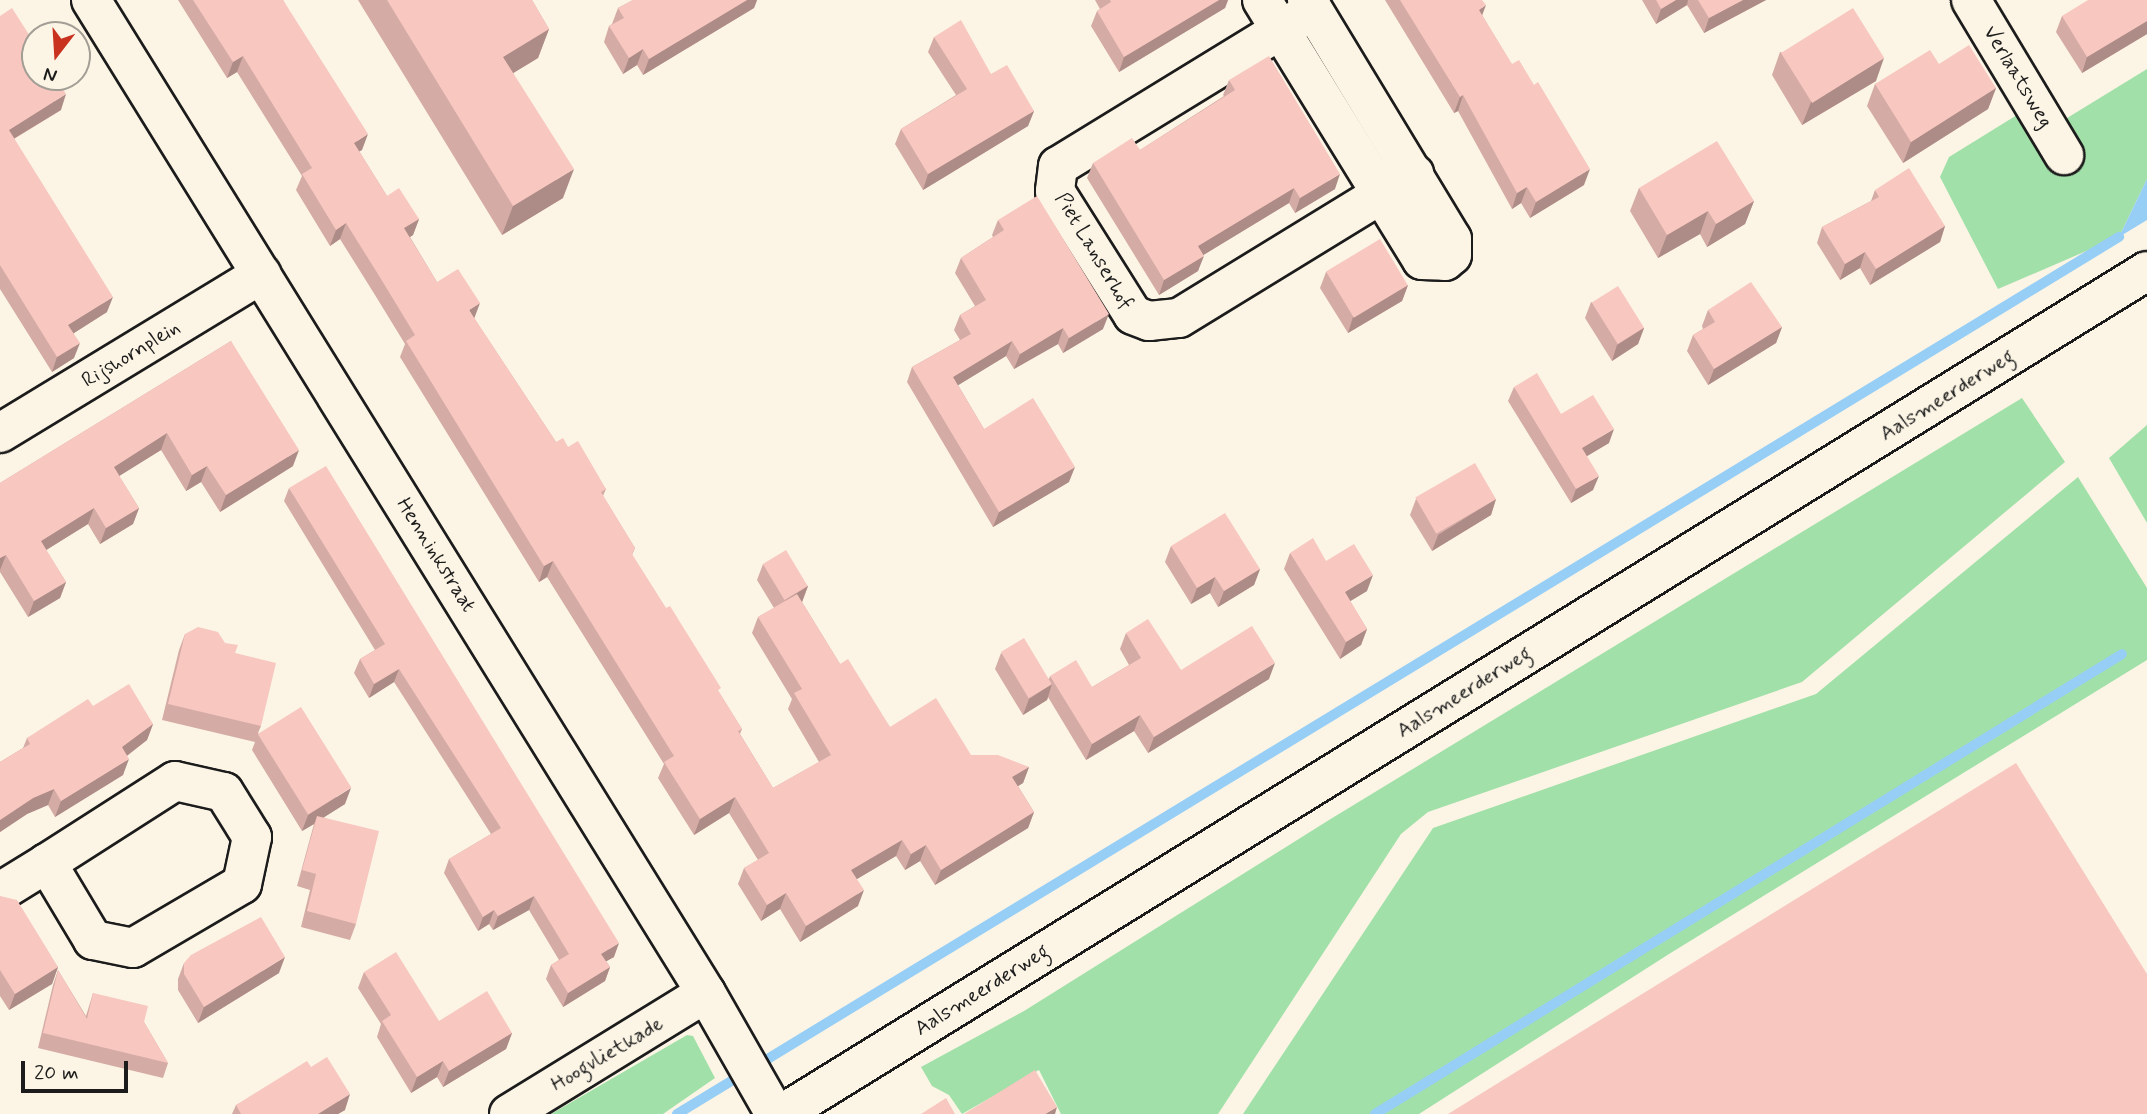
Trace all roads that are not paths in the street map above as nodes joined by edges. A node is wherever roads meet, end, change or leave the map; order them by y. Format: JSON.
{"nodes":[{"id":1,"x":91,"y":0,"type":"edge"},
{"id":2,"x":1971,"y":0,"type":"edge"},
{"id":3,"x":1310,"y":5,"type":"edge"},
{"id":4,"x":1271,"y":15,"type":"edge"},
{"id":5,"x":2064,"y":155,"type":"dead end"},
{"id":6,"x":1414,"y":174,"type":"junction"},
{"id":7,"x":1380,"y":195,"type":"junction"},
{"id":8,"x":2147,"y":271,"type":"edge"},
{"id":9,"x":262,"y":274,"type":"junction"},
{"id":10,"x":0,"y":433,"type":"edge"},
{"id":11,"x":47,"y":863,"type":"junction"},
{"id":12,"x":0,"y":892,"type":"edge"},
{"id":13,"x":706,"y":993,"type":"junction"},
{"id":14,"x":772,"y":1106,"type":"edge"},
{"id":15,"x":509,"y":1114,"type":"edge"}],
"edges":[{"from":1,"to":9,"type":"street","name":"Henninkstraat"},
{"from":2,"to":5,"type":"street","name":"Verlaatsweg"},
{"from":3,"to":4,"type":"street","name":"Piet Lanserhof"},
{"from":3,"to":6,"type":"street","name":"Piet Lanserhof"},
{"from":4,"to":7,"type":"street","name":"Piet Lanserhof"},
{"from":4,"to":7,"type":"street","name":"Piet Lanserhof"},
{"from":6,"to":7,"type":"street","name":"Piet Lanserhof"},
{"from":6,"to":7,"type":"street","name":"Piet Lanserhof"},
{"from":8,"to":14,"type":"street","name":"Aalsmeerderweg"},
{"from":9,"to":10,"type":"street","name":"Rijshornplein"},
{"from":9,"to":13,"type":"street","name":"Henninkstraat"},
{"from":11,"to":11,"type":"street"},
{"from":11,"to":12,"type":"street"},
{"from":13,"to":14,"type":"street","name":"Henninkstraat"},
{"from":13,"to":15,"type":"street","name":"Hoogvlietkade"}]}
